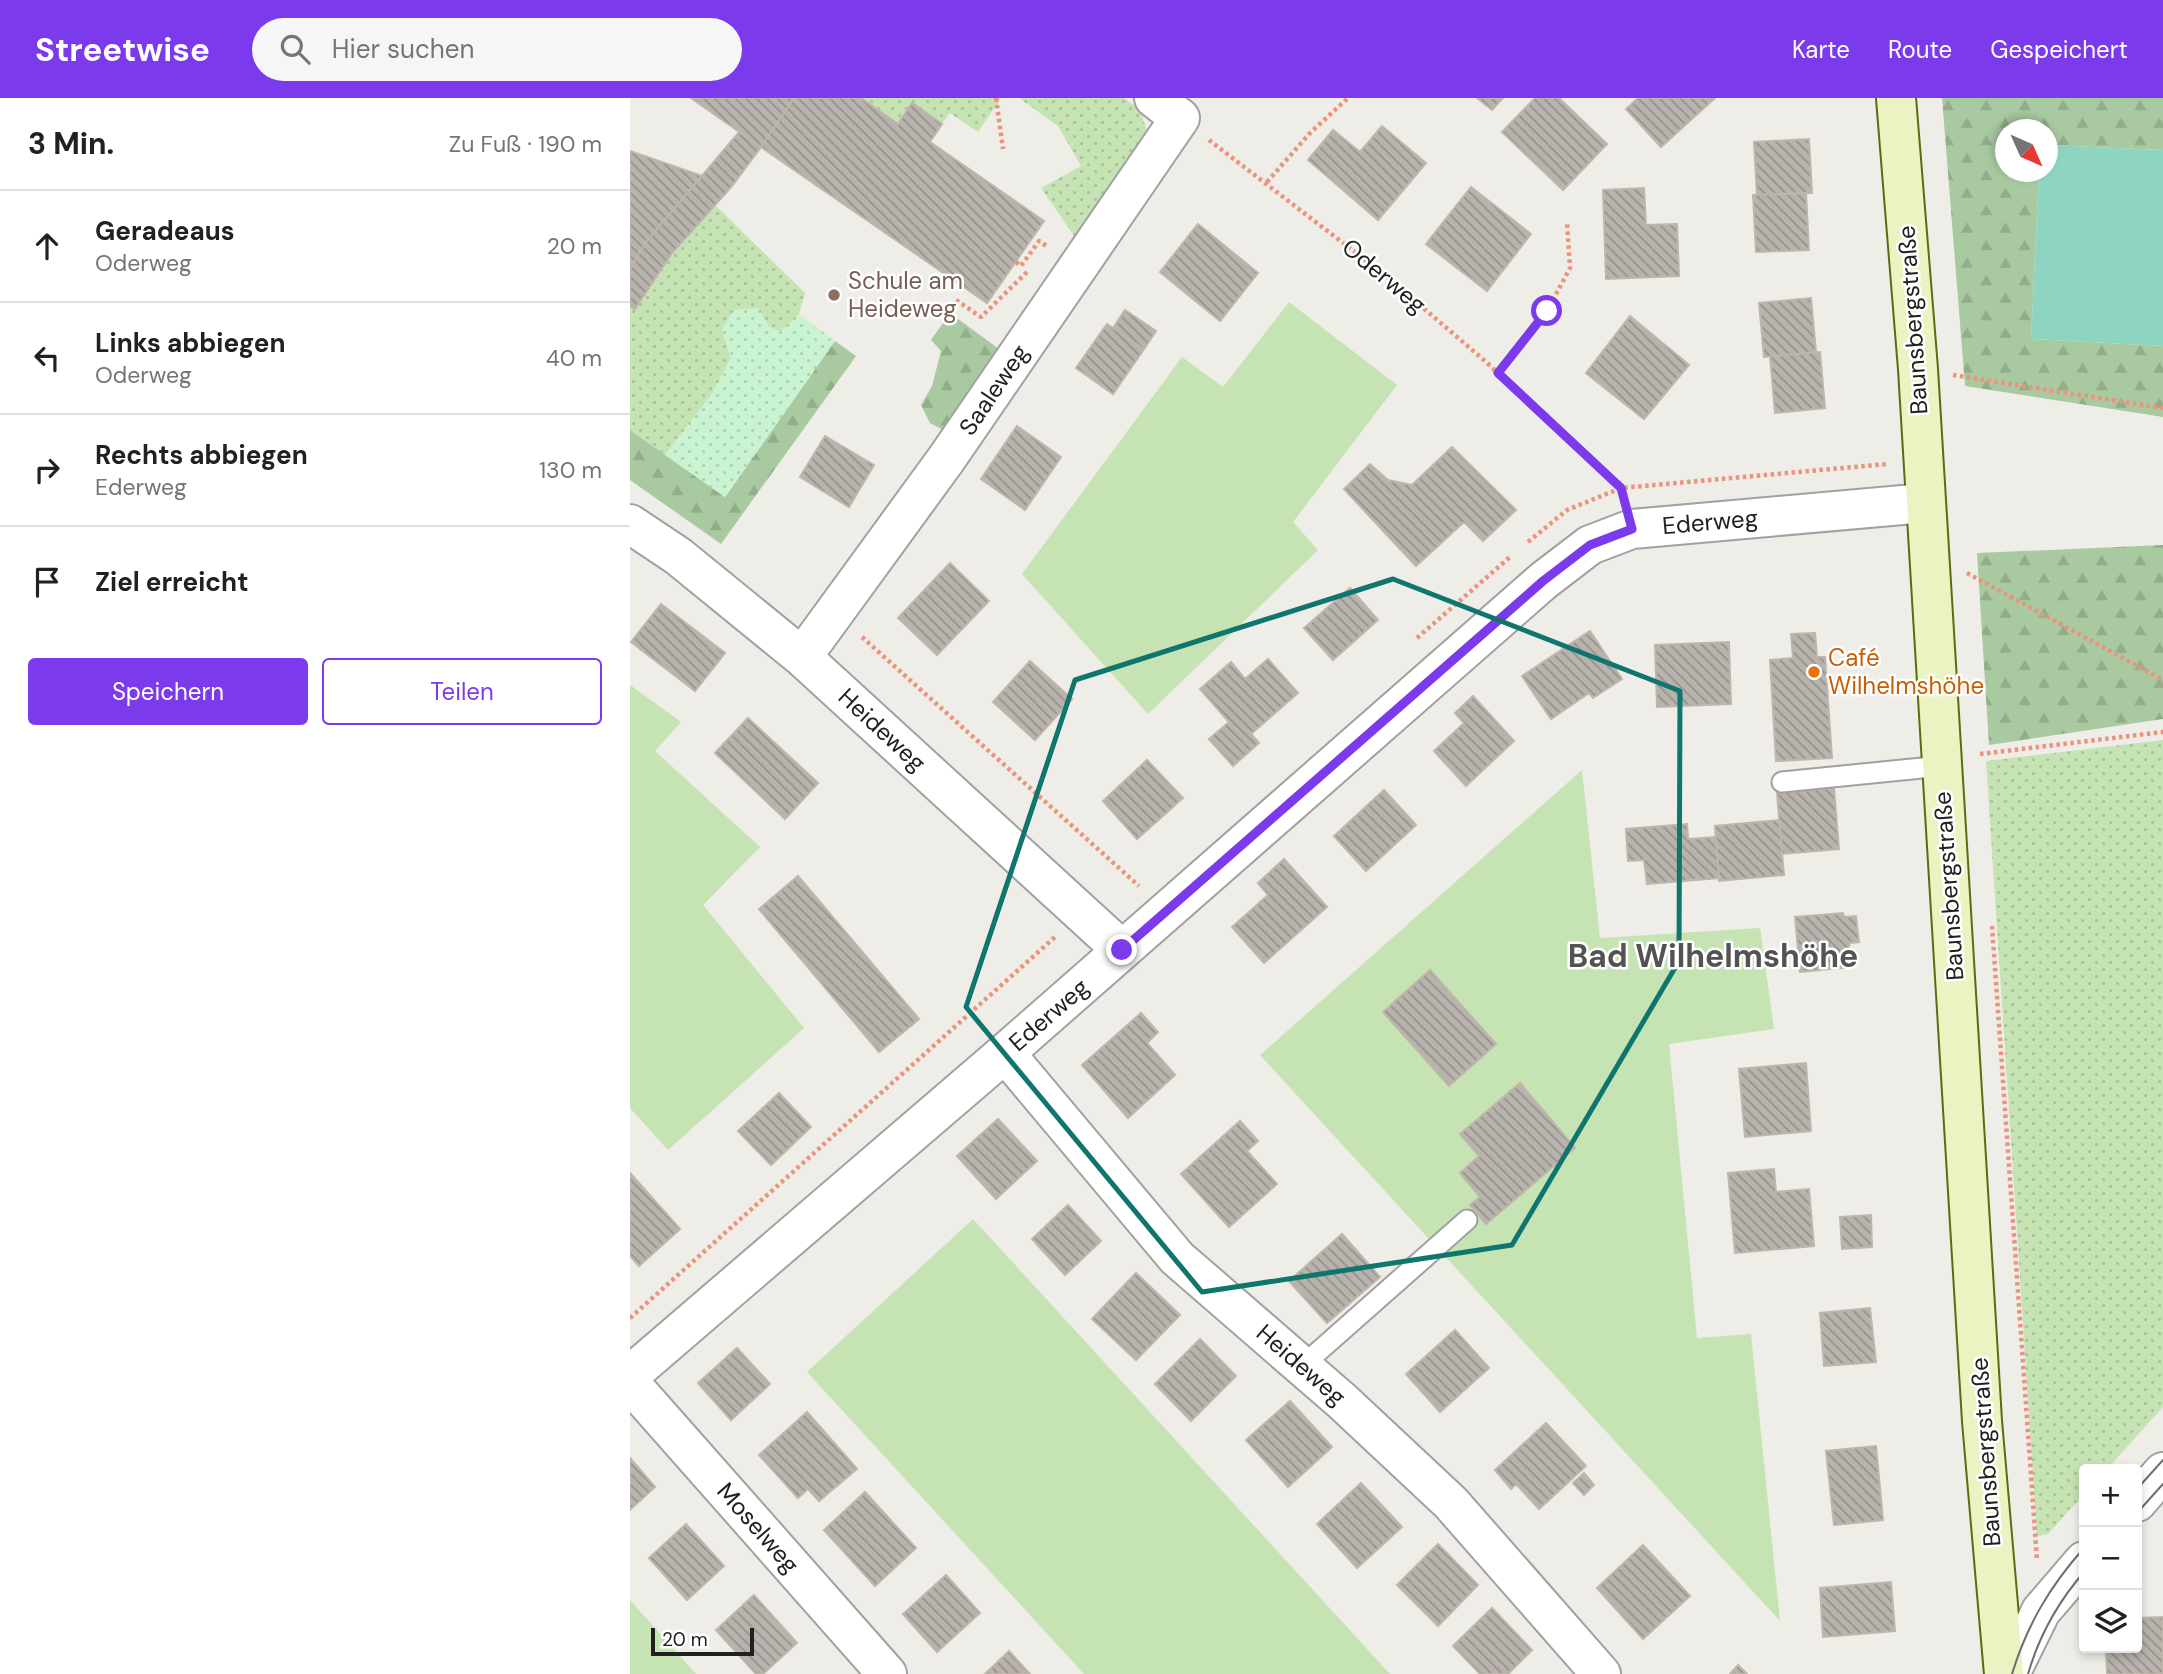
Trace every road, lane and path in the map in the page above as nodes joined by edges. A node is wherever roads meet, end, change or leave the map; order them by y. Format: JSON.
{"nodes":[{"id":1,"x":996,"y":98,"type":"edge"},
{"id":2,"x":1348,"y":98,"type":"edge"},
{"id":3,"x":1896,"y":98,"type":"edge"},
{"id":4,"x":1167,"y":108,"type":"edge"},
{"id":5,"x":1003,"y":149,"type":"dead end"},
{"id":6,"x":1266,"y":182,"type":"junction"},
{"id":7,"x":1567,"y":222,"type":"dead end"},
{"id":8,"x":1036,"y":245,"type":"dead end"},
{"id":9,"x":1016,"y":262,"type":"dead end"},
{"id":10,"x":1031,"y":269,"type":"dead end"},
{"id":11,"x":956,"y":300,"type":"dead end"},
{"id":12,"x":1918,"y":369,"type":"junction"},
{"id":13,"x":1498,"y":373,"type":"junction"},
{"id":14,"x":2163,"y":408,"type":"edge"},
{"id":15,"x":1925,"y":503,"type":"junction"},
{"id":16,"x":630,"y":524,"type":"edge"},
{"id":17,"x":1632,"y":529,"type":"junction"},
{"id":18,"x":1966,"y":573,"type":"dead end"},
{"id":19,"x":834,"y":612,"type":"junction"},
{"id":20,"x":802,"y":657,"type":"junction"},
{"id":21,"x":2163,"y":680,"type":"edge"},
{"id":22,"x":2163,"y":732,"type":"edge"},
{"id":23,"x":1942,"y":766,"type":"junction"},
{"id":24,"x":1981,"y":767,"type":"dead end"},
{"id":25,"x":1782,"y":782,"type":"dead end"},
{"id":26,"x":1139,"y":887,"type":"dead end"},
{"id":27,"x":1081,"y":913,"type":"junction"},
{"id":28,"x":1992,"y":919,"type":"dead end"},
{"id":29,"x":1122,"y":950,"type":"junction"},
{"id":30,"x":1005,"y":1053,"type":"junction"},
{"id":31,"x":1467,"y":1220,"type":"dead end"},
{"id":32,"x":630,"y":1318,"type":"edge"},
{"id":33,"x":1302,"y":1366,"type":"junction"},
{"id":34,"x":630,"y":1375,"type":"edge"},
{"id":35,"x":630,"y":1383,"type":"edge"},
{"id":36,"x":2163,"y":1472,"type":"edge"},
{"id":37,"x":2142,"y":1496,"type":"edge"},
{"id":38,"x":2079,"y":1567,"type":"edge"},
{"id":39,"x":2041,"y":1611,"type":"junction"},
{"id":40,"x":887,"y":1674,"type":"edge"},
{"id":41,"x":1601,"y":1674,"type":"edge"},
{"id":42,"x":2004,"y":1674,"type":"edge"},
{"id":43,"x":2010,"y":1674,"type":"edge"}],
"edges":[{"from":1,"to":5,"type":"path"},
{"from":2,"to":6,"type":"path"},
{"from":3,"to":12,"type":"main road","name":"Baunsbergstraße"},
{"from":4,"to":6,"type":"path","name":"Oderweg"},
{"from":4,"to":19,"type":"street","name":"Saaleweg"},
{"from":6,"to":13,"type":"path","name":"Oderweg"},
{"from":7,"to":13,"type":"path"},
{"from":8,"to":9,"type":"path"},
{"from":10,"to":11,"type":"path"},
{"from":12,"to":14,"type":"path"},
{"from":12,"to":15,"type":"main road","name":"Baunsbergstraße"},
{"from":13,"to":17,"type":"path","name":"Oderweg"},
{"from":15,"to":17,"type":"street","name":"Ederweg"},
{"from":15,"to":23,"type":"main road","name":"Baunsbergstraße"},
{"from":16,"to":20,"type":"street","name":"Heideweg"},
{"from":17,"to":29,"type":"street","name":"Ederweg"},
{"from":18,"to":21,"type":"path"},
{"from":19,"to":20,"type":"street","name":"Saaleweg"},
{"from":19,"to":26,"type":"path"},
{"from":20,"to":27,"type":"street","name":"Heideweg"},
{"from":22,"to":24,"type":"path"},
{"from":23,"to":25,"type":"lane"},
{"from":23,"to":42,"type":"main road","name":"Baunsbergstraße"},
{"from":27,"to":29,"type":"street","name":"Heideweg"},
{"from":27,"to":32,"type":"path"},
{"from":28,"to":39,"type":"path"},
{"from":29,"to":30,"type":"street","name":"Ederweg"},
{"from":30,"to":33,"type":"street","name":"Heideweg"},
{"from":30,"to":34,"type":"street","name":"Ederweg"},
{"from":31,"to":33,"type":"lane"},
{"from":33,"to":41,"type":"street","name":"Heideweg"},
{"from":35,"to":40,"type":"street","name":"Moselweg"},
{"from":36,"to":37,"type":"street"},
{"from":38,"to":39,"type":"street"},
{"from":39,"to":43,"type":"street"}]}
